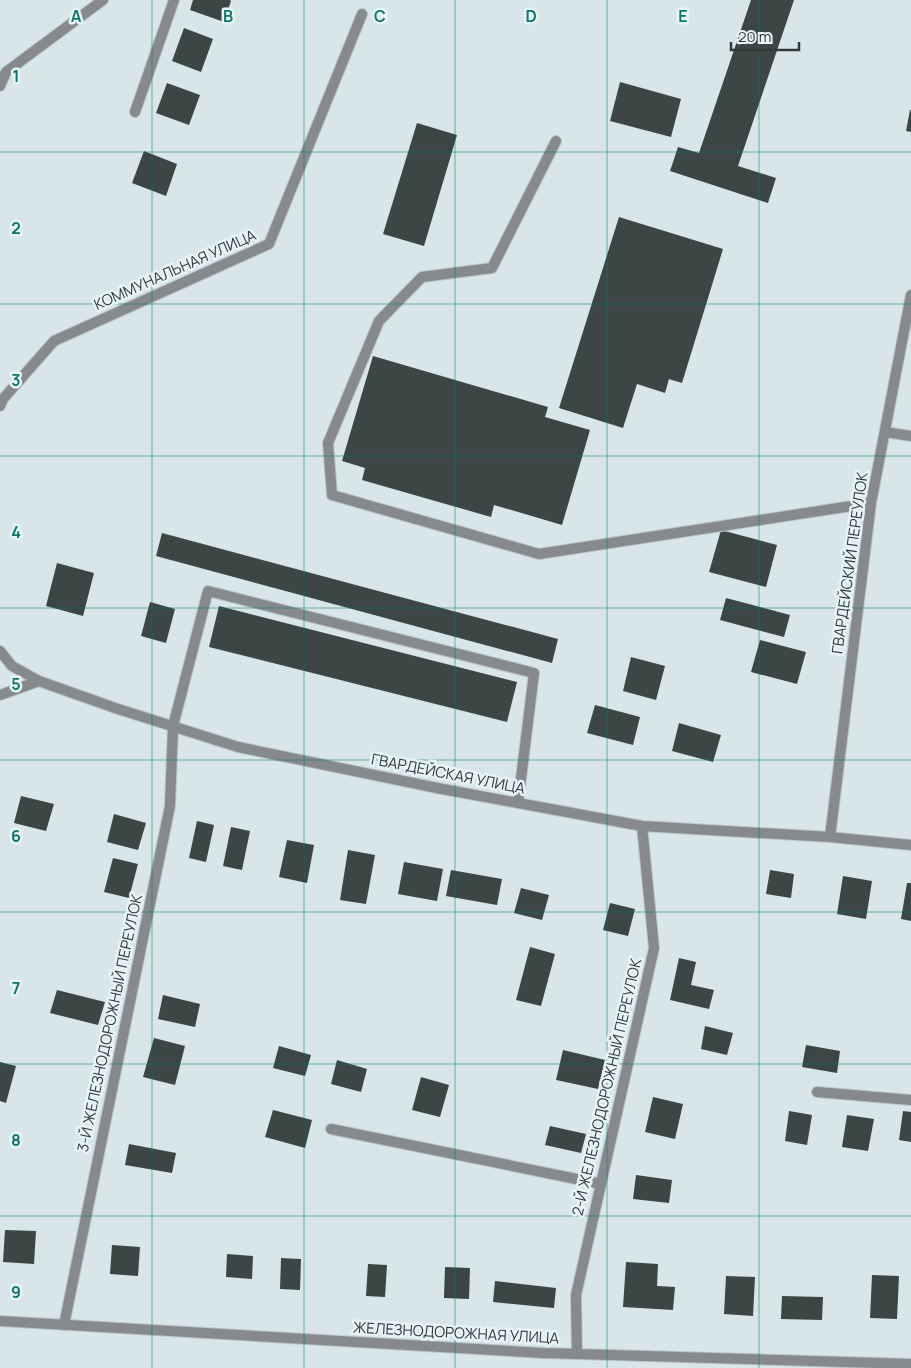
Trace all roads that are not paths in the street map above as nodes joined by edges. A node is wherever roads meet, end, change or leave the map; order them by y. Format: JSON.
{"nodes":[{"id":1,"x":103,"y":0,"type":"edge"},
{"id":2,"x":174,"y":0,"type":"edge"},
{"id":3,"x":362,"y":14,"type":"dead end"},
{"id":4,"x":0,"y":86,"type":"edge"},
{"id":5,"x":135,"y":112,"type":"dead end"},
{"id":6,"x":556,"y":141,"type":"dead end"},
{"id":7,"x":911,"y":294,"type":"edge"},
{"id":8,"x":0,"y":406,"type":"edge"},
{"id":9,"x":885,"y":432,"type":"junction"},
{"id":10,"x":911,"y":436,"type":"edge"},
{"id":11,"x":871,"y":503,"type":"junction"},
{"id":12,"x":0,"y":651,"type":"edge"},
{"id":13,"x":39,"y":681,"type":"junction"},
{"id":14,"x":0,"y":695,"type":"edge"},
{"id":15,"x":173,"y":726,"type":"junction"},
{"id":16,"x":518,"y":803,"type":"junction"},
{"id":17,"x":642,"y":826,"type":"junction"},
{"id":18,"x":830,"y":836,"type":"junction"},
{"id":19,"x":911,"y":845,"type":"edge"},
{"id":20,"x":817,"y":1092,"type":"dead end"},
{"id":21,"x":911,"y":1100,"type":"edge"},
{"id":22,"x":331,"y":1129,"type":"dead end"},
{"id":23,"x":601,"y":1184,"type":"junction"},
{"id":24,"x":0,"y":1321,"type":"edge"},
{"id":25,"x":64,"y":1325,"type":"junction"},
{"id":26,"x":577,"y":1354,"type":"junction"},
{"id":27,"x":911,"y":1364,"type":"edge"}],
"edges":[{"from":1,"to":4,"type":"street"},
{"from":2,"to":5,"type":"street"},
{"from":3,"to":8,"type":"street","name":"КОММУНАЛЬНАЯ УЛИЦА"},
{"from":6,"to":11,"type":"street"},
{"from":7,"to":9,"type":"street","name":"ГВАРДЕЙСКИЙ ПЕРЕУЛОК"},
{"from":9,"to":10,"type":"street"},
{"from":9,"to":11,"type":"street","name":"ГВАРДЕЙСКИЙ ПЕРЕУЛОК"},
{"from":11,"to":18,"type":"street","name":"ГВАРДЕЙСКИЙ ПЕРЕУЛОК"},
{"from":12,"to":13,"type":"street","name":"ГВАРДЕЙСКАЯ УЛИЦА"},
{"from":13,"to":14,"type":"street"},
{"from":13,"to":15,"type":"street","name":"ГВАРДЕЙСКАЯ УЛИЦА"},
{"from":15,"to":16,"type":"street","name":"ГВАРДЕЙСКАЯ УЛИЦА"},
{"from":15,"to":16,"type":"street","name":"3-Й ЖЕЛЕЗНОДОРОЖНЫЙ ПЕРЕУЛОК"},
{"from":15,"to":25,"type":"street","name":"3-Й ЖЕЛЕЗНОДОРОЖНЫЙ ПЕРЕУЛОК"},
{"from":16,"to":17,"type":"street","name":"ГВАРДЕЙСКАЯ УЛИЦА"},
{"from":17,"to":18,"type":"street","name":"ГВАРДЕЙСКАЯ УЛИЦА"},
{"from":17,"to":23,"type":"street","name":"2-Й ЖЕЛЕЗНОДОРОЖНЫЙ ПЕРЕУЛОК"},
{"from":18,"to":19,"type":"street","name":"ГВАРДЕЙСКАЯ УЛИЦА"},
{"from":20,"to":21,"type":"street"},
{"from":22,"to":23,"type":"street"},
{"from":23,"to":26,"type":"street","name":"2-Й ЖЕЛЕЗНОДОРОЖНЫЙ ПЕРЕУЛОК"},
{"from":24,"to":25,"type":"street","name":"ЖЕЛЕЗНОДОРОЖНАЯ УЛИЦА"},
{"from":25,"to":26,"type":"street","name":"ЖЕЛЕЗНОДОРОЖНАЯ УЛИЦА"},
{"from":26,"to":27,"type":"street","name":"ЖЕЛЕЗНОДОРОЖНАЯ УЛИЦА"}]}
